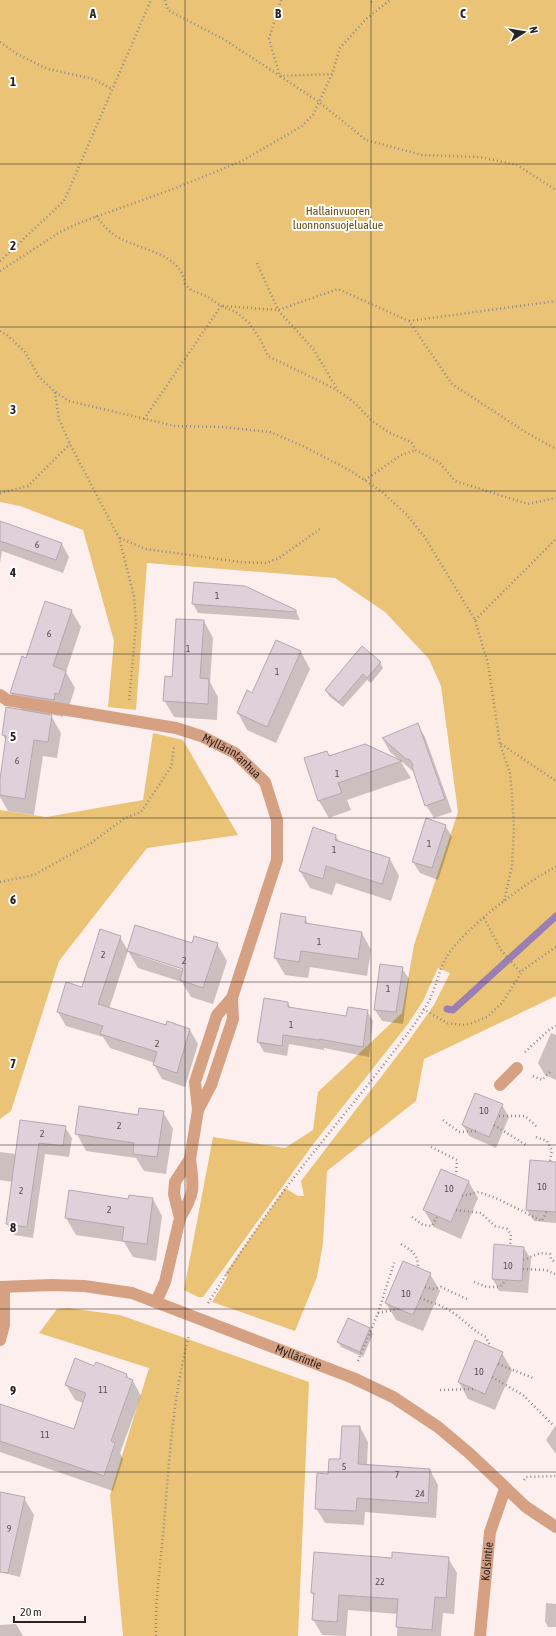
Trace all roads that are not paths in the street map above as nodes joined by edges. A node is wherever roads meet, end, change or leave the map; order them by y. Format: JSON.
{"nodes":[{"id":1,"x":0,"y":695,"type":"edge"},
{"id":2,"x":232,"y":998,"type":"junction"},
{"id":3,"x":517,"y":1068,"type":"road end"},
{"id":4,"x":500,"y":1085,"type":"dead end"},
{"id":5,"x":198,"y":1110,"type":"junction"},
{"id":6,"x":190,"y":1159,"type":"junction"},
{"id":7,"x":180,"y":1218,"type":"junction"},
{"id":8,"x":2,"y":1287,"type":"edge"},
{"id":9,"x":156,"y":1302,"type":"junction"},
{"id":10,"x":0,"y":1340,"type":"edge"},
{"id":11,"x":509,"y":1492,"type":"junction"},
{"id":12,"x":556,"y":1527,"type":"edge"},
{"id":13,"x":480,"y":1636,"type":"edge"}],
"edges":[{"from":1,"to":2,"type":"street","name":"Myllärintanhua"},
{"from":2,"to":5,"type":"street","name":"Myllärintanhua"},
{"from":2,"to":5,"type":"street","name":"Myllärintanhua"},
{"from":3,"to":4,"type":"street"},
{"from":5,"to":6,"type":"street","name":"Myllärintanhua"},
{"from":6,"to":7,"type":"street","name":"Myllärintanhua"},
{"from":6,"to":7,"type":"street","name":"Myllärintanhua"},
{"from":7,"to":9,"type":"street","name":"Myllärintanhua"},
{"from":8,"to":9,"type":"street","name":"Myllärintie"},
{"from":8,"to":10,"type":"street"},
{"from":9,"to":11,"type":"street","name":"Myllärintie"},
{"from":11,"to":12,"type":"street","name":"Myllärintie"},
{"from":11,"to":13,"type":"street","name":"Kolsintie"}]}
